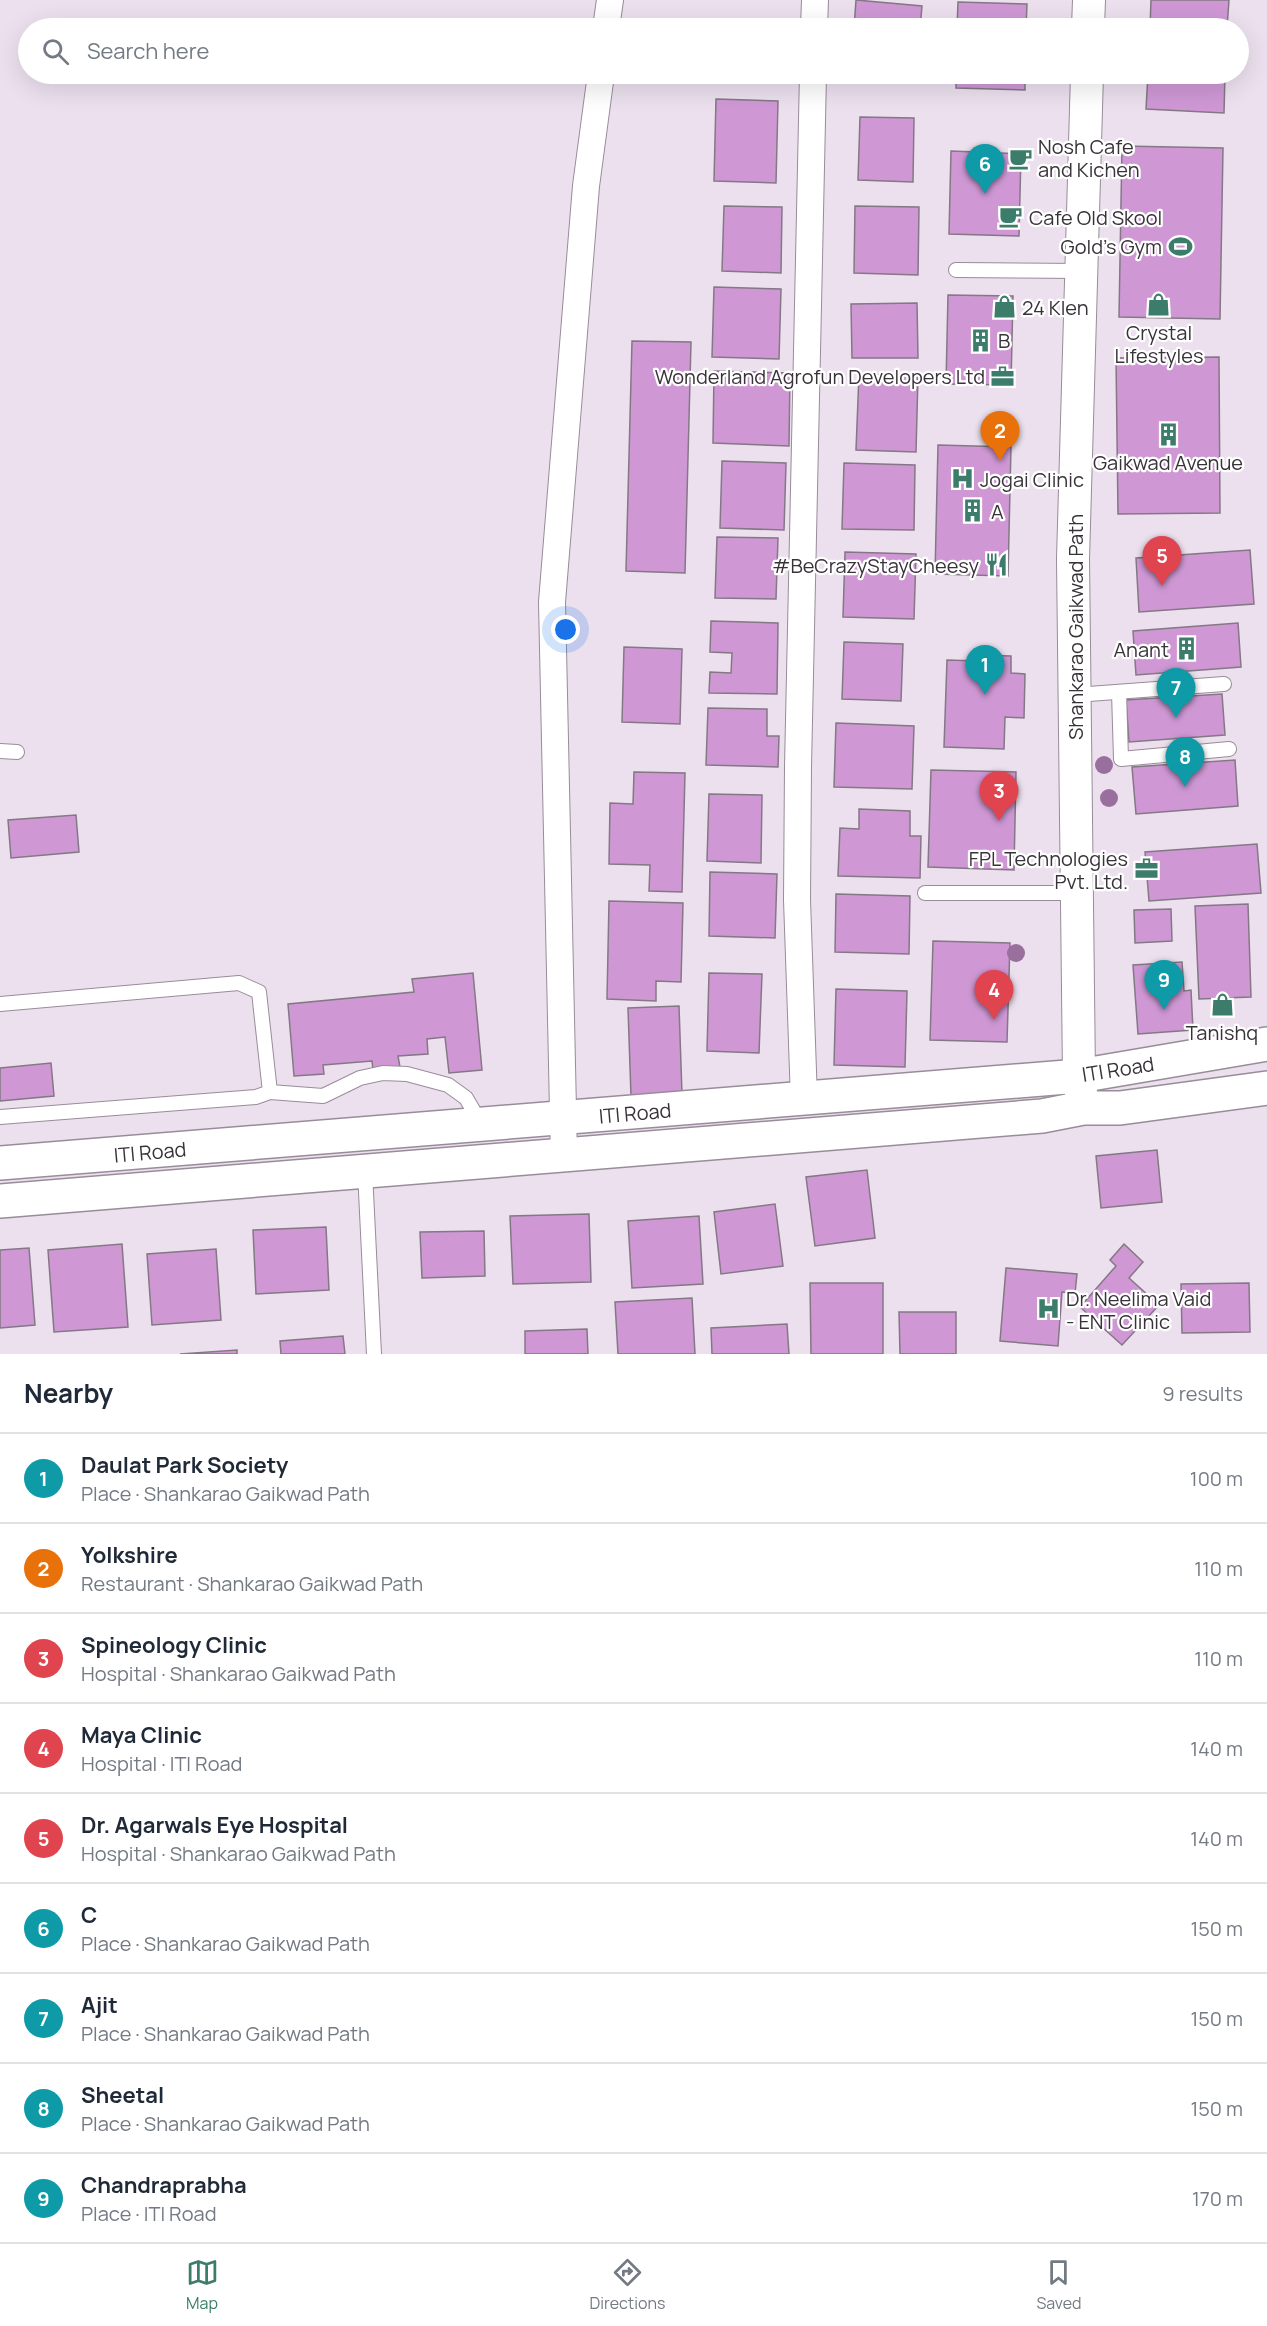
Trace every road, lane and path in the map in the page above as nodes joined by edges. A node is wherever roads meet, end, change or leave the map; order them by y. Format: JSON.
{"nodes":[{"id":1,"x":610,"y":0,"type":"edge"},
{"id":2,"x":815,"y":0,"type":"edge"},
{"id":3,"x":1089,"y":0,"type":"edge"},
{"id":4,"x":607,"y":18,"type":"edge"},
{"id":5,"x":814,"y":18,"type":"edge"},
{"id":6,"x":1088,"y":18,"type":"edge"},
{"id":7,"x":600,"y":84,"type":"edge"},
{"id":8,"x":813,"y":84,"type":"edge"},
{"id":9,"x":1087,"y":84,"type":"edge"},
{"id":10,"x":956,"y":270,"type":"dead end"},
{"id":11,"x":1081,"y":271,"type":"junction"},
{"id":12,"x":1224,"y":684,"type":"dead end"},
{"id":13,"x":1119,"y":692,"type":"junction"},
{"id":14,"x":1075,"y":695,"type":"junction"},
{"id":15,"x":1229,"y":749,"type":"dead end"},
{"id":16,"x":0,"y":751,"type":"edge"},
{"id":17,"x":17,"y":752,"type":"dead end"},
{"id":18,"x":925,"y":893,"type":"dead end"},
{"id":19,"x":1078,"y":893,"type":"junction"},
{"id":20,"x":0,"y":1004,"type":"edge"},
{"id":21,"x":1267,"y":1044,"type":"edge"},
{"id":22,"x":1267,"y":1088,"type":"edge"},
{"id":23,"x":270,"y":1092,"type":"junction"},
{"id":24,"x":1081,"y":1092,"type":"junction"},
{"id":25,"x":804,"y":1100,"type":"junction"},
{"id":26,"x":0,"y":1117,"type":"edge"},
{"id":27,"x":563,"y":1119,"type":"junction"},
{"id":28,"x":482,"y":1125,"type":"junction"},
{"id":29,"x":362,"y":1135,"type":"junction"},
{"id":30,"x":564,"y":1156,"type":"junction"},
{"id":31,"x":0,"y":1163,"type":"edge"},
{"id":32,"x":365,"y":1172,"type":"junction"},
{"id":33,"x":0,"y":1201,"type":"edge"},
{"id":34,"x":374,"y":1354,"type":"edge"}],
"edges":[{"from":1,"to":4,"type":"street"},
{"from":2,"to":5,"type":"street"},
{"from":3,"to":6,"type":"street"},
{"from":7,"to":27,"type":"street"},
{"from":8,"to":25,"type":"street"},
{"from":9,"to":11,"type":"street","name":"Shankarao Gaikwad Path"},
{"from":10,"to":11,"type":"lane"},
{"from":11,"to":14,"type":"street","name":"Shankarao Gaikwad Path"},
{"from":12,"to":13,"type":"lane"},
{"from":13,"to":14,"type":"lane"},
{"from":13,"to":15,"type":"lane"},
{"from":14,"to":19,"type":"street","name":"Shankarao Gaikwad Path"},
{"from":16,"to":17,"type":"lane"},
{"from":18,"to":19,"type":"lane"},
{"from":19,"to":24,"type":"street","name":"Shankarao Gaikwad Path"},
{"from":20,"to":23,"type":"lane"},
{"from":21,"to":24,"type":"main road","name":"ITI Road"},
{"from":22,"to":24,"type":"main road","name":"ITI Road"},
{"from":23,"to":26,"type":"lane"},
{"from":23,"to":28,"type":"lane"},
{"from":24,"to":25,"type":"main road","name":"ITI Road"},
{"from":24,"to":30,"type":"main road","name":"ITI Road"},
{"from":25,"to":27,"type":"main road","name":"ITI Road"},
{"from":27,"to":28,"type":"main road","name":"ITI Road"},
{"from":27,"to":30,"type":"street"},
{"from":28,"to":29,"type":"main road","name":"ITI Road"},
{"from":29,"to":31,"type":"main road","name":"ITI Road"},
{"from":29,"to":32,"type":"street"},
{"from":30,"to":32,"type":"main road","name":"ITI Road"},
{"from":32,"to":33,"type":"main road","name":"ITI Road"},
{"from":32,"to":34,"type":"lane"}]}
